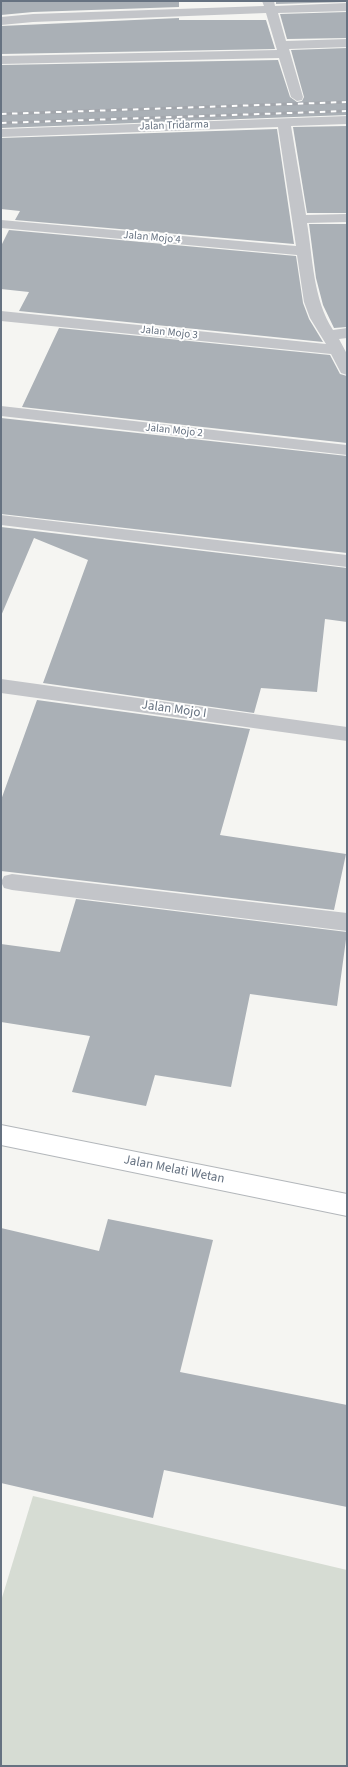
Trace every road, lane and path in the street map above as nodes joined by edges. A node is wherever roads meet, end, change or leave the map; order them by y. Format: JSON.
{"nodes":[{"id":1,"x":269,"y":5,"type":"edge"},
{"id":2,"x":347,"y":8,"type":"edge"},
{"id":3,"x":1,"y":21,"type":"edge"},
{"id":4,"x":347,"y":43,"type":"edge"},
{"id":5,"x":283,"y":49,"type":"junction"},
{"id":6,"x":1,"y":60,"type":"edge"},
{"id":7,"x":297,"y":97,"type":"dead end"},
{"id":8,"x":347,"y":120,"type":"edge"},
{"id":9,"x":284,"y":122,"type":"junction"},
{"id":10,"x":1,"y":133,"type":"edge"},
{"id":11,"x":347,"y":218,"type":"edge"},
{"id":12,"x":300,"y":219,"type":"junction"},
{"id":13,"x":1,"y":224,"type":"edge"},
{"id":14,"x":303,"y":251,"type":"junction"},
{"id":15,"x":1,"y":316,"type":"edge"},
{"id":16,"x":347,"y":333,"type":"edge"},
{"id":17,"x":329,"y":335,"type":"junction"},
{"id":18,"x":337,"y":350,"type":"junction"},
{"id":19,"x":347,"y":370,"type":"edge"},
{"id":20,"x":1,"y":411,"type":"edge"},
{"id":21,"x":347,"y":450,"type":"edge"},
{"id":22,"x":1,"y":520,"type":"edge"},
{"id":23,"x":347,"y":561,"type":"edge"},
{"id":24,"x":1,"y":686,"type":"edge"},
{"id":25,"x":347,"y":734,"type":"edge"},
{"id":26,"x":12,"y":882,"type":"dead end"},
{"id":27,"x":347,"y":922,"type":"edge"},
{"id":28,"x":1,"y":1135,"type":"edge"},
{"id":29,"x":347,"y":1205,"type":"edge"}],
"edges":[{"from":1,"to":2,"type":"street"},
{"from":1,"to":3,"type":"street"},
{"from":1,"to":5,"type":"street"},
{"from":4,"to":5,"type":"street"},
{"from":5,"to":6,"type":"street"},
{"from":5,"to":7,"type":"street"},
{"from":8,"to":9,"type":"street","name":"Jalan Tridarma"},
{"from":9,"to":10,"type":"street","name":"Jalan Tridarma"},
{"from":9,"to":12,"type":"street"},
{"from":11,"to":12,"type":"street"},
{"from":12,"to":14,"type":"street"},
{"from":13,"to":14,"type":"street","name":"Jalan Mojo 4"},
{"from":14,"to":17,"type":"street"},
{"from":15,"to":18,"type":"street","name":"Jalan Mojo 3"},
{"from":16,"to":17,"type":"street"},
{"from":17,"to":18,"type":"street"},
{"from":18,"to":19,"type":"street"},
{"from":20,"to":21,"type":"street","name":"Jalan Mojo 2"},
{"from":22,"to":23,"type":"street"},
{"from":24,"to":25,"type":"street","name":"Jalan Mojo I"},
{"from":26,"to":27,"type":"street"},
{"from":28,"to":29,"type":"street","name":"Jalan Melati Wetan"}]}
